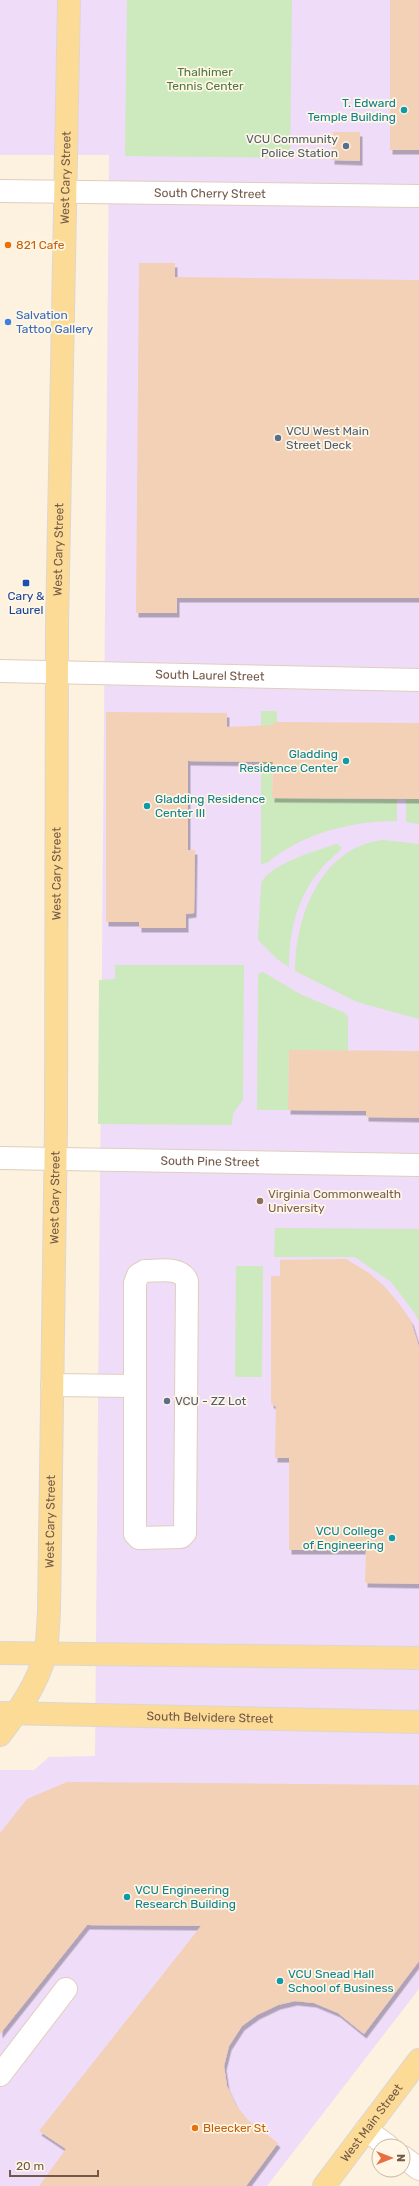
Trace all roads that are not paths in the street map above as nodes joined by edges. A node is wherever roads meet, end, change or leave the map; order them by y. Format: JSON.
{"nodes":[{"id":1,"x":69,"y":0,"type":"edge"},
{"id":2,"x":0,"y":191,"type":"edge"},
{"id":3,"x":65,"y":191,"type":"junction"},
{"id":4,"x":419,"y":196,"type":"edge"},
{"id":5,"x":0,"y":670,"type":"edge"},
{"id":6,"x":57,"y":671,"type":"junction"},
{"id":7,"x":419,"y":680,"type":"edge"},
{"id":8,"x":0,"y":1158,"type":"edge"},
{"id":9,"x":56,"y":1159,"type":"junction"},
{"id":10,"x":419,"y":1165,"type":"edge"},
{"id":11,"x":52,"y":1385,"type":"junction"},
{"id":12,"x":134,"y":1386,"type":"junction"},
{"id":13,"x":0,"y":1653,"type":"edge"},
{"id":14,"x":45,"y":1654,"type":"junction"},
{"id":15,"x":419,"y":1658,"type":"edge"},
{"id":16,"x":8,"y":1713,"type":"edge"},
{"id":17,"x":419,"y":1722,"type":"edge"},
{"id":18,"x":0,"y":1735,"type":"edge"},
{"id":19,"x":66,"y":1988,"type":"dead end"},
{"id":20,"x":419,"y":2060,"type":"edge"},
{"id":21,"x":0,"y":2075,"type":"edge"},
{"id":22,"x":366,"y":2130,"type":"junction"},
{"id":23,"x":377,"y":2138,"type":"edge"},
{"id":24,"x":324,"y":2186,"type":"edge"}],
"edges":[{"from":1,"to":3,"type":"main road","name":"West Cary Street"},
{"from":2,"to":3,"type":"street","name":"South Cherry Street"},
{"from":3,"to":4,"type":"street","name":"South Cherry Street"},
{"from":3,"to":6,"type":"main road","name":"West Cary Street"},
{"from":5,"to":6,"type":"street","name":"South Laurel Street"},
{"from":6,"to":7,"type":"street","name":"South Laurel Street"},
{"from":6,"to":9,"type":"main road","name":"West Cary Street"},
{"from":8,"to":9,"type":"street","name":"South Pine Street"},
{"from":9,"to":10,"type":"street","name":"South Pine Street"},
{"from":9,"to":11,"type":"main road","name":"West Cary Street"},
{"from":11,"to":12,"type":"street"},
{"from":11,"to":14,"type":"main road","name":"West Cary Street"},
{"from":12,"to":12,"type":"street"},
{"from":13,"to":14,"type":"main road"},
{"from":14,"to":15,"type":"main road"},
{"from":14,"to":16,"type":"main road","name":"West Cary Street"},
{"from":16,"to":17,"type":"main road","name":"South Belvidere Street"},
{"from":16,"to":18,"type":"main road","name":"West Cary Street"},
{"from":19,"to":21,"type":"street"},
{"from":20,"to":22,"type":"main road","name":"West Main Street"},
{"from":22,"to":23,"type":"street"},
{"from":22,"to":24,"type":"main road","name":"West Main Street"}]}
